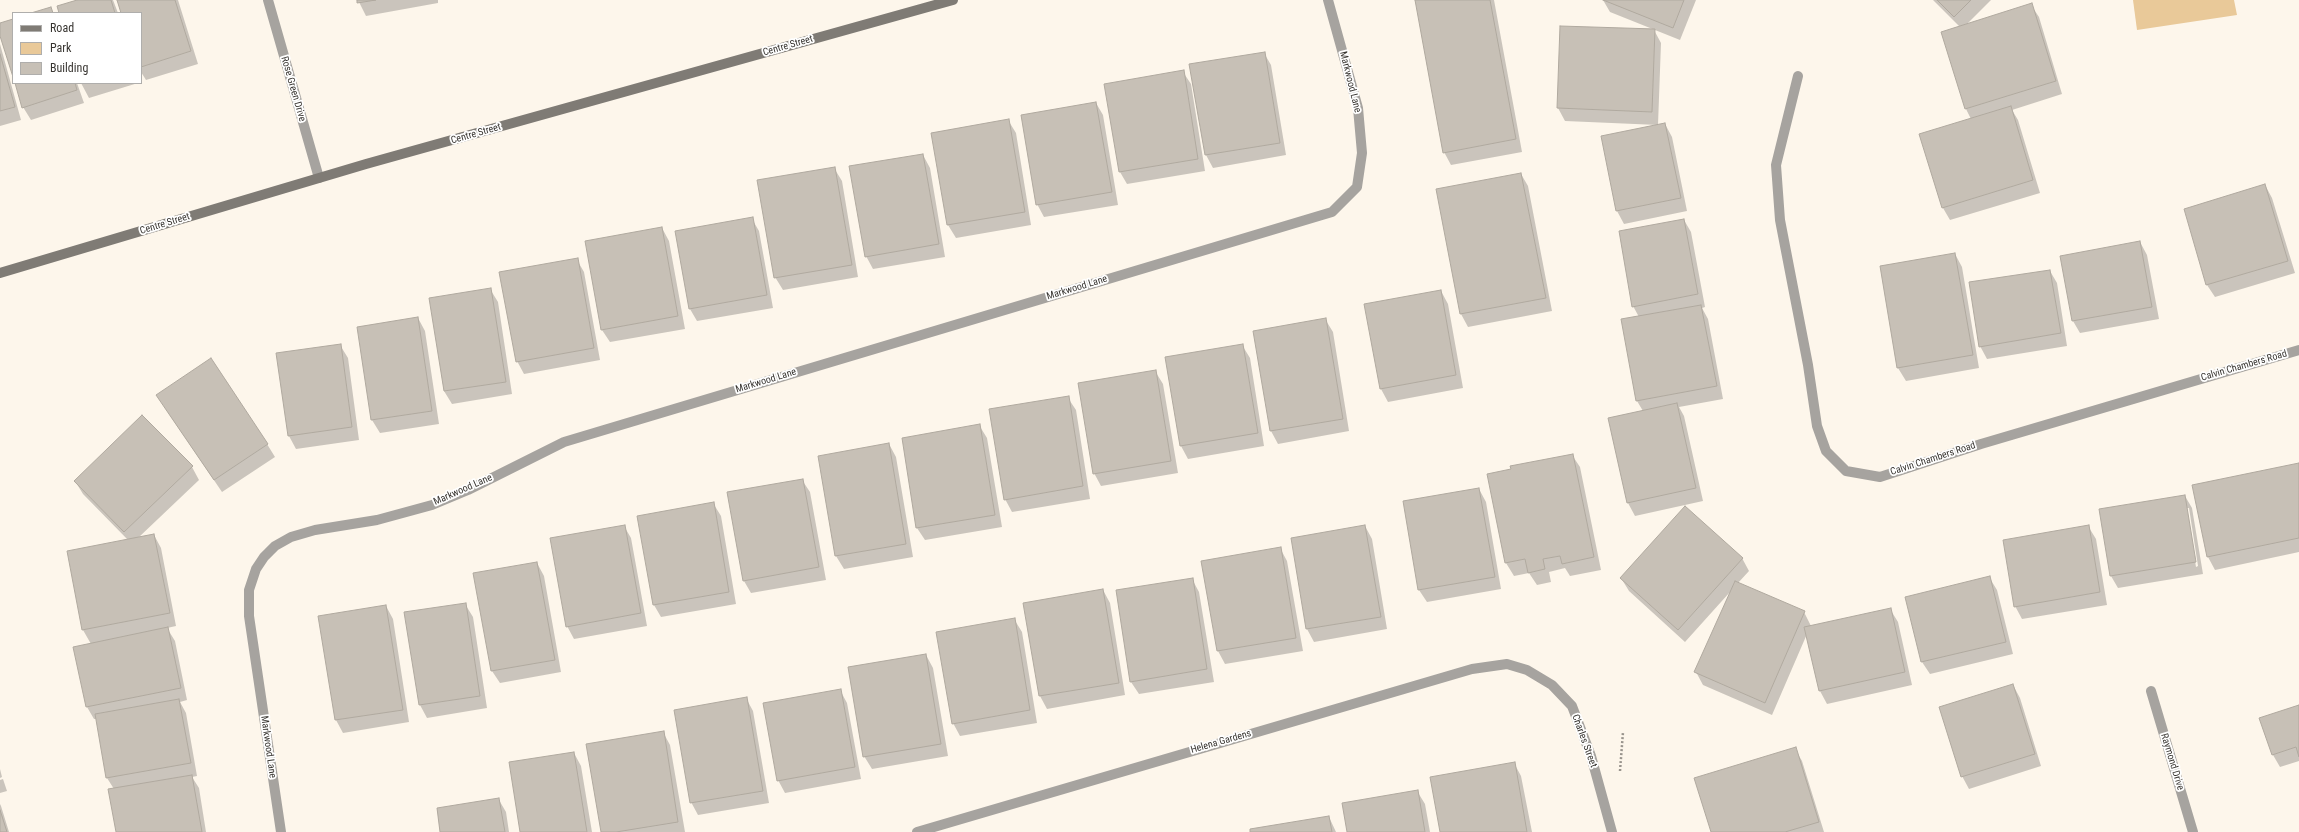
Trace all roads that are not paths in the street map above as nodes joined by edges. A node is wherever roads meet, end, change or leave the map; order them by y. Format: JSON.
{"nodes":[{"id":1,"x":268,"y":0,"type":"edge"},
{"id":2,"x":953,"y":0,"type":"edge"},
{"id":3,"x":1328,"y":0,"type":"edge"},
{"id":4,"x":1798,"y":76,"type":"dead end"},
{"id":5,"x":319,"y":178,"type":"junction"},
{"id":6,"x":0,"y":273,"type":"edge"},
{"id":7,"x":2299,"y":350,"type":"edge"},
{"id":8,"x":1528,"y":670,"type":"joint"},
{"id":9,"x":2151,"y":691,"type":"dead end"},
{"id":10,"x":281,"y":832,"type":"edge"},
{"id":11,"x":917,"y":832,"type":"edge"},
{"id":12,"x":1612,"y":832,"type":"edge"},
{"id":13,"x":2193,"y":832,"type":"edge"}],
"edges":[{"from":1,"to":5,"type":"street","name":"Rose Green Drive"},
{"from":2,"to":5,"type":"main road","name":"Centre Street"},
{"from":3,"to":10,"type":"street","name":"Markwood Lane"},
{"from":4,"to":7,"type":"street","name":"Calvin Chambers Road"},
{"from":5,"to":6,"type":"main road","name":"Centre Street"},
{"from":8,"to":11,"type":"street","name":"Helena Gardens"},
{"from":8,"to":12,"type":"street","name":"Charles Street"},
{"from":9,"to":13,"type":"street","name":"Raymond Drive"}]}
